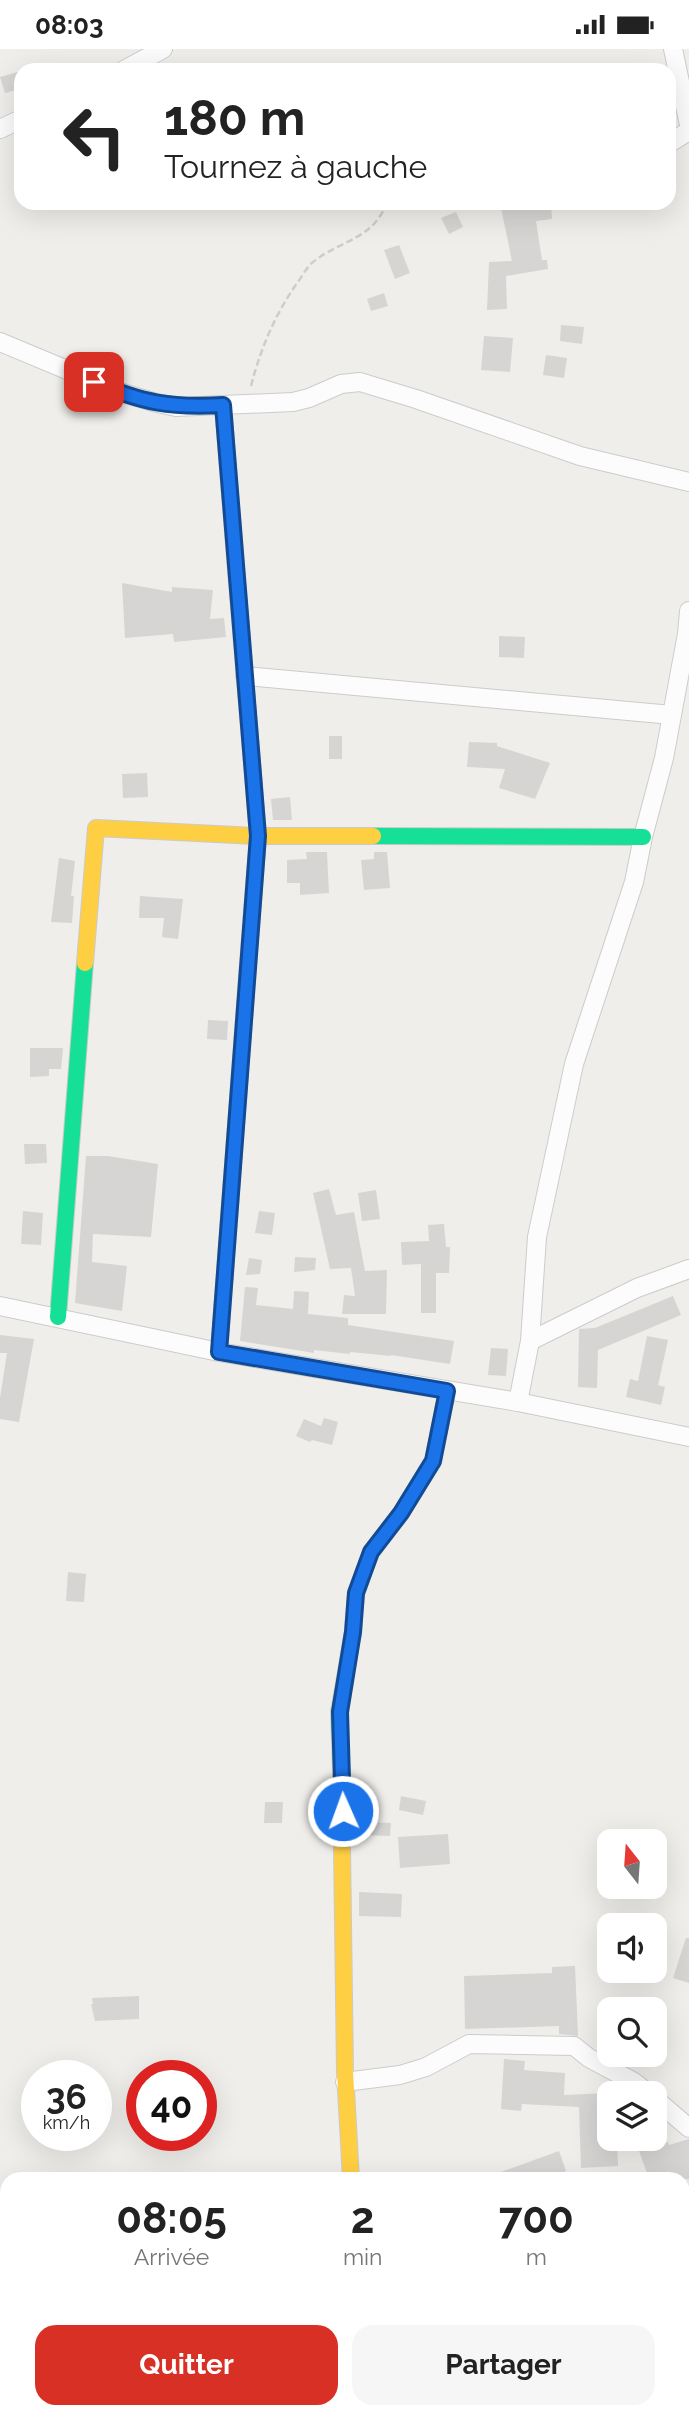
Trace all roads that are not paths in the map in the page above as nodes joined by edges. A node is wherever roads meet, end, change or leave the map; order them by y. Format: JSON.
{"nodes":[{"id":1,"x":163,"y":49,"type":"edge"},
{"id":2,"x":137,"y":63,"type":"edge"},
{"id":3,"x":676,"y":63,"type":"edge"},
{"id":4,"x":689,"y":124,"type":"edge"},
{"id":5,"x":676,"y":136,"type":"edge"},
{"id":6,"x":0,"y":342,"type":"edge"},
{"id":7,"x":223,"y":405,"type":"junction"},
{"id":8,"x":689,"y":482,"type":"edge"},
{"id":9,"x":689,"y":611,"type":"edge"},
{"id":10,"x":245,"y":676,"type":"junction"},
{"id":11,"x":672,"y":715,"type":"junction"},
{"id":12,"x":258,"y":836,"type":"junction"},
{"id":13,"x":643,"y":837,"type":"junction"},
{"id":14,"x":689,"y":1269,"type":"edge"},
{"id":15,"x":0,"y":1306,"type":"edge"},
{"id":16,"x":58,"y":1317,"type":"junction"},
{"id":17,"x":530,"y":1341,"type":"junction"},
{"id":18,"x":219,"y":1352,"type":"junction"},
{"id":19,"x":447,"y":1391,"type":"junction"},
{"id":20,"x":517,"y":1402,"type":"junction"},
{"id":21,"x":689,"y":1437,"type":"edge"},
{"id":22,"x":632,"y":2081,"type":"edge"},
{"id":23,"x":345,"y":2083,"type":"junction"},
{"id":24,"x":667,"y":2109,"type":"edge"},
{"id":25,"x":689,"y":2128,"type":"edge"},
{"id":26,"x":351,"y":2172,"type":"edge"}],
"edges":[{"from":1,"to":2,"type":"street"},
{"from":3,"to":4,"type":"street"},
{"from":4,"to":5,"type":"street"},
{"from":6,"to":7,"type":"street"},
{"from":7,"to":8,"type":"street"},
{"from":7,"to":10,"type":"street"},
{"from":9,"to":11,"type":"street"},
{"from":10,"to":11,"type":"street"},
{"from":10,"to":12,"type":"street"},
{"from":11,"to":13,"type":"street"},
{"from":12,"to":13,"type":"street"},
{"from":12,"to":16,"type":"street"},
{"from":12,"to":18,"type":"street"},
{"from":13,"to":17,"type":"street"},
{"from":14,"to":17,"type":"street"},
{"from":15,"to":16,"type":"street"},
{"from":16,"to":18,"type":"street"},
{"from":17,"to":20,"type":"street"},
{"from":18,"to":19,"type":"street"},
{"from":19,"to":20,"type":"street"},
{"from":19,"to":23,"type":"street"},
{"from":20,"to":21,"type":"street"},
{"from":22,"to":23,"type":"street"},
{"from":23,"to":26,"type":"street"},
{"from":24,"to":25,"type":"street"}]}
